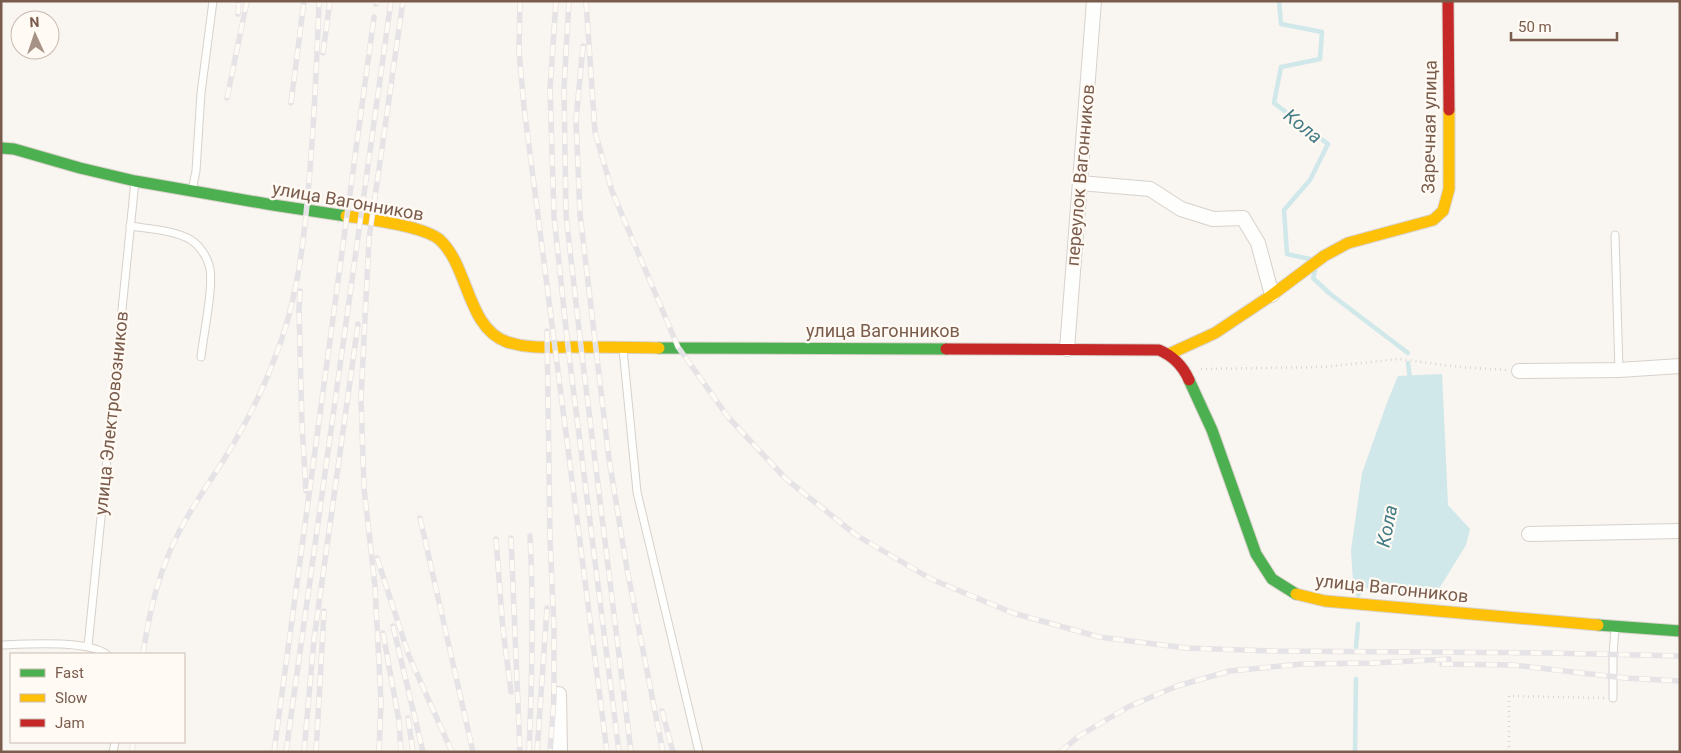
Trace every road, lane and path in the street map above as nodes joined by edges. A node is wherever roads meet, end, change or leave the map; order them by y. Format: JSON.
{"nodes":[{"id":1,"x":213,"y":1,"type":"edge"},
{"id":2,"x":1094,"y":1,"type":"edge"},
{"id":3,"x":1448,"y":1,"type":"edge"},
{"id":4,"x":1,"y":148,"type":"edge"},
{"id":5,"x":135,"y":180,"type":"junction"},
{"id":6,"x":1080,"y":183,"type":"junction"},
{"id":7,"x":192,"y":190,"type":"junction"},
{"id":8,"x":130,"y":226,"type":"junction"},
{"id":9,"x":1615,"y":235,"type":"dead end"},
{"id":10,"x":1272,"y":295,"type":"junction"},
{"id":11,"x":623,"y":347,"type":"junction"},
{"id":12,"x":1067,"y":349,"type":"junction"},
{"id":13,"x":1169,"y":354,"type":"junction"},
{"id":14,"x":200,"y":357,"type":"dead end"},
{"id":15,"x":1680,"y":366,"type":"edge"},
{"id":16,"x":1184,"y":369,"type":"junction"},
{"id":17,"x":1619,"y":370,"type":"junction"},
{"id":18,"x":1519,"y":371,"type":"joint"},
{"id":19,"x":1680,"y":531,"type":"edge"},
{"id":20,"x":1529,"y":534,"type":"dead end"},
{"id":21,"x":1615,"y":627,"type":"junction"},
{"id":22,"x":1680,"y":631,"type":"edge"},
{"id":23,"x":1,"y":645,"type":"edge"},
{"id":24,"x":88,"y":646,"type":"junction"},
{"id":25,"x":104,"y":653,"type":"edge"},
{"id":26,"x":559,"y":694,"type":"dead end"},
{"id":27,"x":1613,"y":698,"type":"joint"},
{"id":28,"x":560,"y":752,"type":"edge"},
{"id":29,"x":699,"y":752,"type":"edge"},
{"id":30,"x":1509,"y":752,"type":"edge"}],
"edges":[{"from":1,"to":7,"type":"lane"},
{"from":2,"to":6,"type":"street","name":"переулок Вагонников"},
{"from":3,"to":10,"type":"street","name":"Заречная улица"},
{"from":4,"to":5,"type":"street","name":"улица Вагонников"},
{"from":5,"to":7,"type":"street","name":"улица Вагонников"},
{"from":5,"to":8,"type":"lane","name":"улица Электровозников"},
{"from":6,"to":10,"type":"street"},
{"from":6,"to":12,"type":"street","name":"переулок Вагонников"},
{"from":7,"to":11,"type":"street","name":"улица Вагонников"},
{"from":8,"to":14,"type":"lane"},
{"from":8,"to":24,"type":"lane","name":"улица Электровозников"},
{"from":9,"to":17,"type":"lane"},
{"from":10,"to":13,"type":"street","name":"Заречная улица"},
{"from":11,"to":12,"type":"street","name":"улица Вагонников"},
{"from":11,"to":29,"type":"lane"},
{"from":12,"to":13,"type":"street","name":"улица Вагонников"},
{"from":13,"to":16,"type":"street","name":"улица Вагонников"},
{"from":15,"to":17,"type":"street"},
{"from":16,"to":18,"type":"path"},
{"from":16,"to":21,"type":"street","name":"улица Вагонников"},
{"from":17,"to":18,"type":"street"},
{"from":19,"to":20,"type":"street"},
{"from":21,"to":22,"type":"street","name":"улица Вагонников"},
{"from":21,"to":27,"type":"lane"},
{"from":23,"to":24,"type":"lane"},
{"from":24,"to":25,"type":"lane"},
{"from":26,"to":28,"type":"street"},
{"from":27,"to":30,"type":"path"}]}
